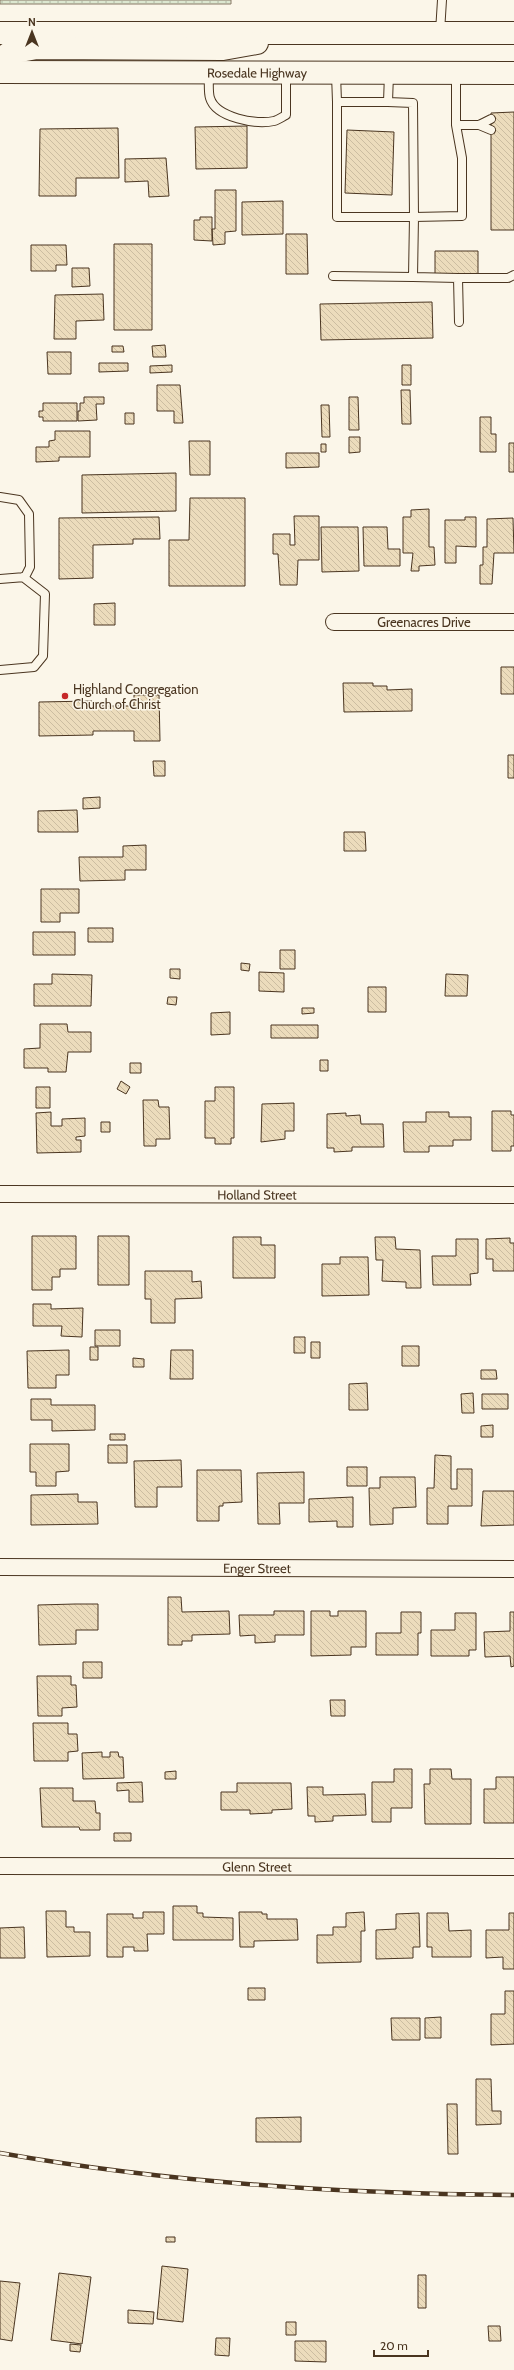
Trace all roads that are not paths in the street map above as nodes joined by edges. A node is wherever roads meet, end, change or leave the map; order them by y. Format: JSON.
{"nodes":[{"id":1,"x":442,"y":0,"type":"edge"},
{"id":2,"x":0,"y":33,"type":"edge"},
{"id":3,"x":295,"y":33,"type":"junction"},
{"id":4,"x":440,"y":33,"type":"junction"},
{"id":5,"x":514,"y":33,"type":"edge"},
{"id":6,"x":0,"y":59,"type":"edge"},
{"id":7,"x":0,"y":72,"type":"edge"},
{"id":8,"x":209,"y":73,"type":"junction"},
{"id":9,"x":286,"y":73,"type":"junction"},
{"id":10,"x":336,"y":73,"type":"junction"},
{"id":11,"x":389,"y":74,"type":"junction"},
{"id":12,"x":456,"y":74,"type":"junction"},
{"id":13,"x":514,"y":74,"type":"edge"},
{"id":14,"x":337,"y":102,"type":"junction"},
{"id":15,"x":388,"y":102,"type":"junction"},
{"id":16,"x":491,"y":119,"type":"dead end"},
{"id":17,"x":479,"y":124,"type":"junction"},
{"id":18,"x":456,"y":125,"type":"junction"},
{"id":19,"x":491,"y":130,"type":"dead end"},
{"id":20,"x":414,"y":217,"type":"junction"},
{"id":21,"x":514,"y":275,"type":"edge"},
{"id":22,"x":333,"y":276,"type":"dead end"},
{"id":23,"x":413,"y":277,"type":"junction"},
{"id":24,"x":458,"y":278,"type":"junction"},
{"id":25,"x":459,"y":322,"type":"dead end"},
{"id":26,"x":0,"y":497,"type":"edge"},
{"id":27,"x":22,"y":577,"type":"junction"},
{"id":28,"x":0,"y":579,"type":"edge"},
{"id":29,"x":334,"y":622,"type":"dead end"},
{"id":30,"x":514,"y":622,"type":"edge"},
{"id":31,"x":0,"y":670,"type":"edge"},
{"id":32,"x":0,"y":1194,"type":"edge"},
{"id":33,"x":514,"y":1195,"type":"edge"},
{"id":34,"x":0,"y":1568,"type":"edge"},
{"id":35,"x":514,"y":1569,"type":"edge"},
{"id":36,"x":0,"y":1866,"type":"edge"},
{"id":37,"x":514,"y":1867,"type":"edge"}],
"edges":[{"from":1,"to":4,"type":"lane"},
{"from":2,"to":3,"type":"main road"},
{"from":3,"to":4,"type":"main road"},
{"from":3,"to":6,"type":"main road"},
{"from":4,"to":5,"type":"main road"},
{"from":7,"to":8,"type":"main road","name":"Rosedale Highway"},
{"from":8,"to":9,"type":"main road","name":"Rosedale Highway"},
{"from":8,"to":9,"type":"lane"},
{"from":9,"to":10,"type":"main road","name":"Rosedale Highway"},
{"from":10,"to":11,"type":"main road","name":"Rosedale Highway"},
{"from":10,"to":14,"type":"lane"},
{"from":11,"to":12,"type":"main road","name":"Rosedale Highway"},
{"from":11,"to":15,"type":"lane"},
{"from":12,"to":13,"type":"main road","name":"Rosedale Highway"},
{"from":12,"to":18,"type":"lane"},
{"from":14,"to":15,"type":"lane"},
{"from":14,"to":20,"type":"lane"},
{"from":15,"to":20,"type":"lane"},
{"from":16,"to":17,"type":"lane"},
{"from":17,"to":18,"type":"lane"},
{"from":17,"to":19,"type":"lane"},
{"from":18,"to":20,"type":"lane"},
{"from":20,"to":23,"type":"lane"},
{"from":21,"to":24,"type":"lane"},
{"from":22,"to":23,"type":"lane"},
{"from":23,"to":24,"type":"lane"},
{"from":24,"to":25,"type":"lane"},
{"from":26,"to":27,"type":"lane"},
{"from":27,"to":28,"type":"lane"},
{"from":27,"to":31,"type":"lane"},
{"from":29,"to":30,"type":"street","name":"Greenacres Drive"},
{"from":32,"to":33,"type":"street","name":"Holland Street"},
{"from":34,"to":35,"type":"street","name":"Enger Street"},
{"from":36,"to":37,"type":"street","name":"Glenn Street"}]}
